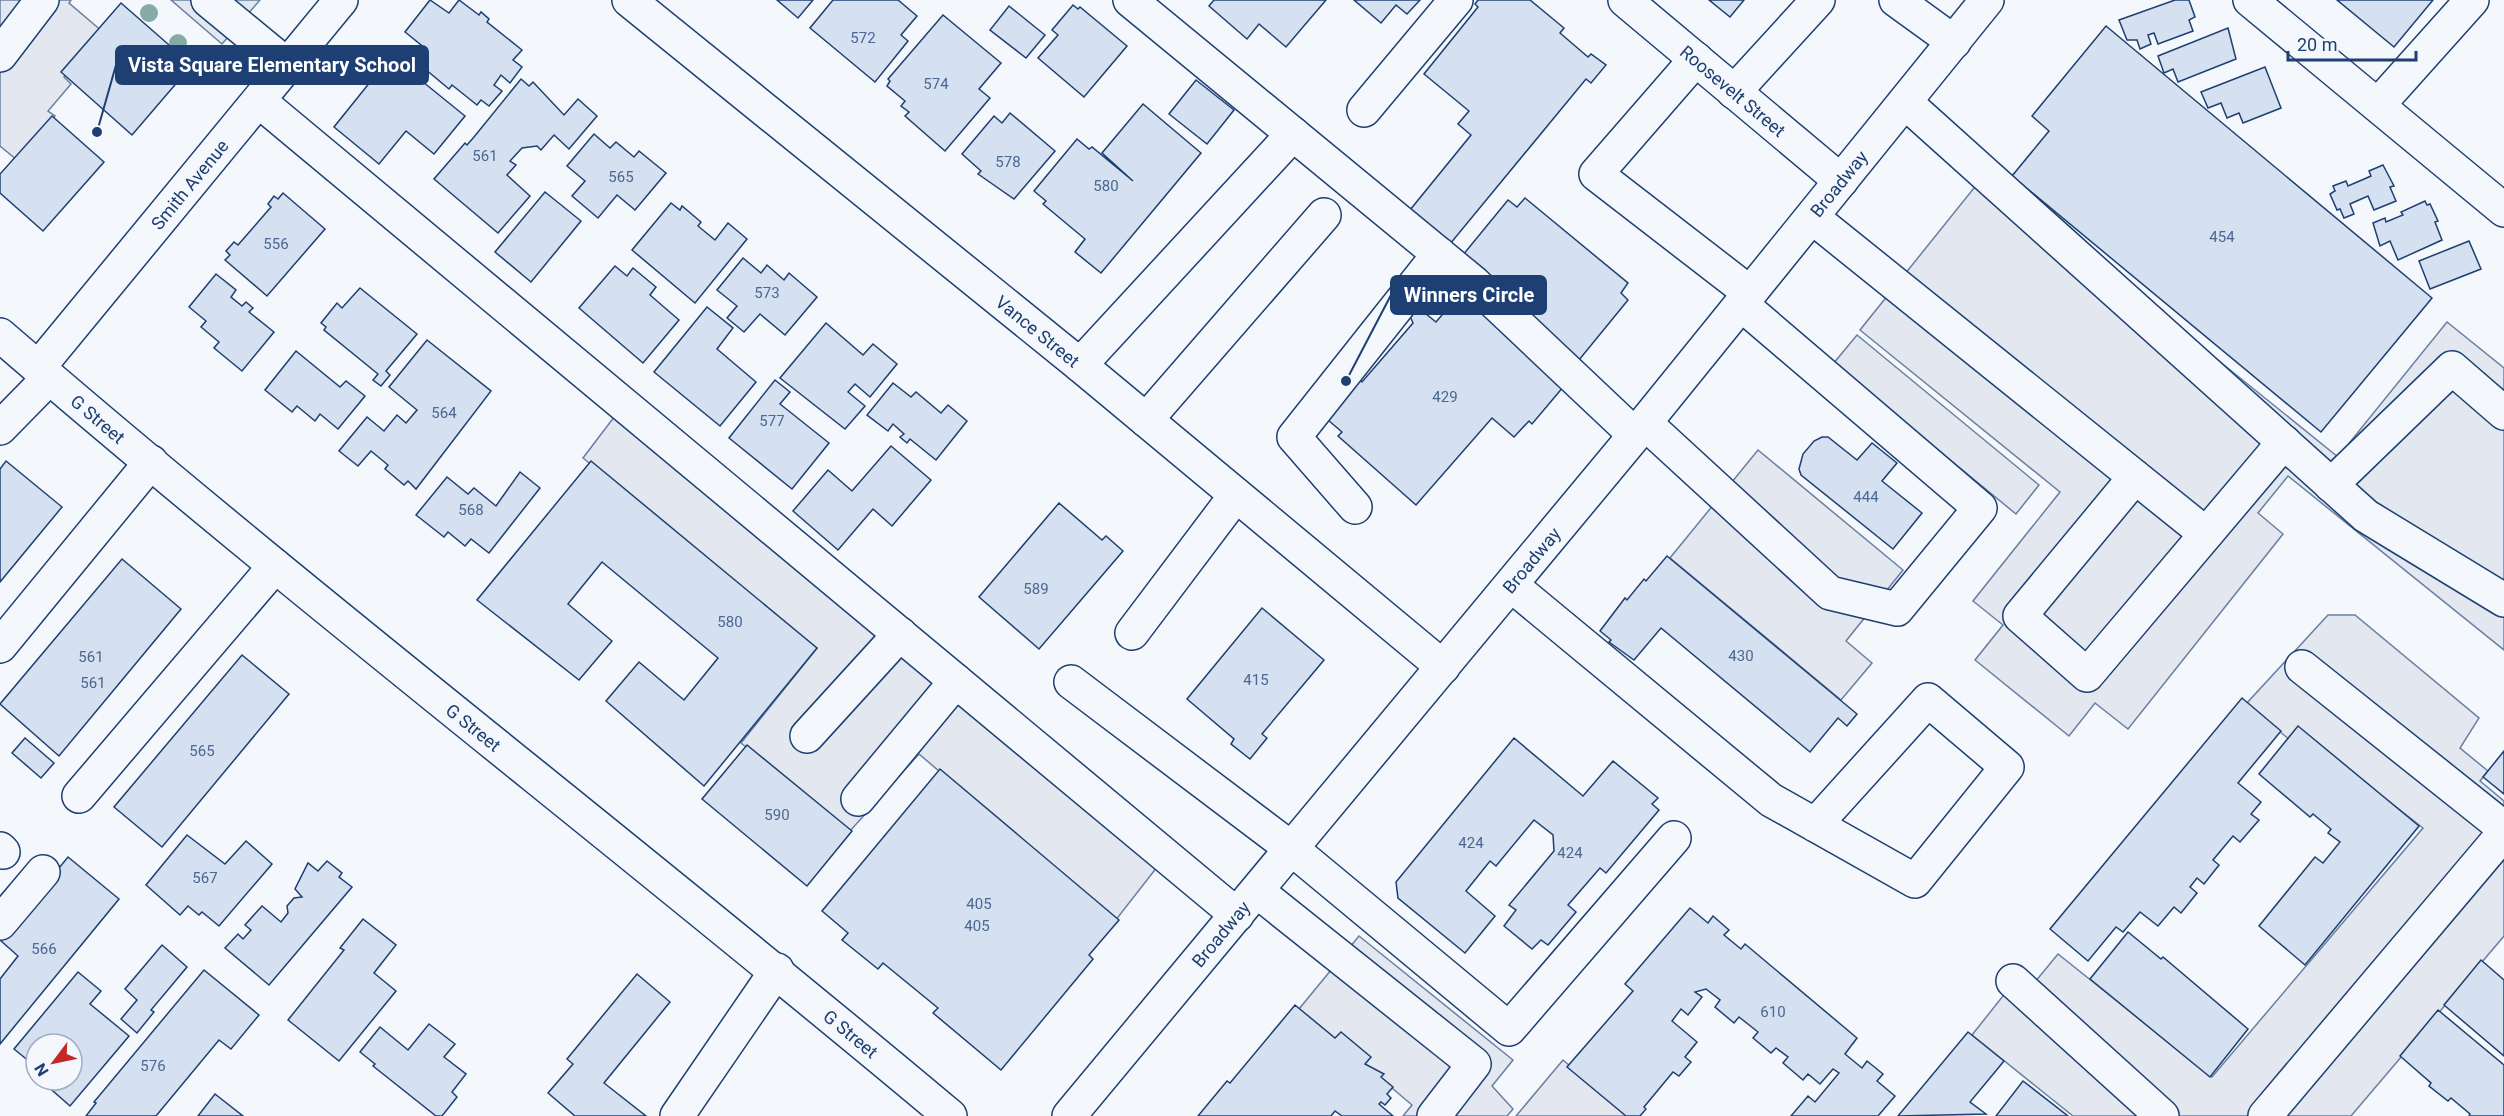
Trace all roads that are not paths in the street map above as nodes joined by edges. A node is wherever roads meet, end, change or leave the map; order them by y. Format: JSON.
{"nodes":[{"id":1,"x":42,"y":0,"type":"edge"},
{"id":2,"x":208,"y":0,"type":"edge"},
{"id":3,"x":341,"y":0,"type":"edge"},
{"id":4,"x":629,"y":0,"type":"edge"},
{"id":5,"x":1130,"y":0,"type":"edge"},
{"id":6,"x":1456,"y":0,"type":"edge"},
{"id":7,"x":1625,"y":0,"type":"edge"},
{"id":8,"x":1818,"y":0,"type":"edge"},
{"id":9,"x":1896,"y":0,"type":"edge"},
{"id":10,"x":1988,"y":0,"type":"edge"},
{"id":11,"x":2250,"y":0,"type":"edge"},
{"id":12,"x":2472,"y":0,"type":"edge"},
{"id":13,"x":1954,"y":42,"type":"junction"},
{"id":14,"x":0,"y":55,"type":"edge"},
{"id":15,"x":1696,"y":59,"type":"junction"},
{"id":16,"x":288,"y":66,"type":"junction"},
{"id":17,"x":1734,"y":92,"type":"junction"},
{"id":18,"x":259,"y":101,"type":"junction"},
{"id":19,"x":1905,"y":102,"type":"junction"},
{"id":20,"x":2378,"y":105,"type":"junction"},
{"id":21,"x":1364,"y":110,"type":"dead end"},
{"id":22,"x":1293,"y":134,"type":"junction"},
{"id":23,"x":1841,"y":182,"type":"junction"},
{"id":24,"x":2504,"y":210,"type":"edge"},
{"id":25,"x":1323,"y":215,"type":"dead end"},
{"id":26,"x":1812,"y":218,"type":"junction"},
{"id":27,"x":1439,"y":254,"type":"junction"},
{"id":28,"x":1746,"y":298,"type":"junction"},
{"id":29,"x":0,"y":335,"type":"edge"},
{"id":30,"x":1080,"y":365,"type":"junction"},
{"id":31,"x":44,"y":373,"type":"junction"},
{"id":32,"x":2504,"y":412,"type":"edge"},
{"id":33,"x":1146,"y":420,"type":"junction"},
{"id":34,"x":0,"y":428,"type":"edge"},
{"id":35,"x":1640,"y":429,"type":"junction"},
{"id":36,"x":2284,"y":442,"type":"junction"},
{"id":37,"x":151,"y":462,"type":"junction"},
{"id":38,"x":2134,"y":477,"type":"junction"},
{"id":39,"x":2331,"y":485,"type":"junction"},
{"id":40,"x":1236,"y":495,"type":"junction"},
{"id":41,"x":1355,"y":507,"type":"dead end"},
{"id":42,"x":2206,"y":534,"type":"junction"},
{"id":43,"x":275,"y":566,"type":"junction"},
{"id":44,"x":1511,"y":585,"type":"junction"},
{"id":45,"x":2504,"y":600,"type":"edge"},
{"id":46,"x":1132,"y":633,"type":"dead end"},
{"id":47,"x":900,"y":634,"type":"junction"},
{"id":48,"x":0,"y":646,"type":"edge"},
{"id":49,"x":1443,"y":667,"type":"junction"},
{"id":50,"x":2302,"y":667,"type":"dead end"},
{"id":51,"x":956,"y":681,"type":"junction"},
{"id":52,"x":1071,"y":682,"type":"dead end"},
{"id":53,"x":807,"y":736,"type":"dead end"},
{"id":54,"x":79,"y":796,"type":"dead end"},
{"id":55,"x":858,"y":799,"type":"dead end"},
{"id":56,"x":1815,"y":825,"type":"junction"},
{"id":57,"x":2504,"y":828,"type":"edge"},
{"id":58,"x":2504,"y":832,"type":"edge"},
{"id":59,"x":1674,"y":838,"type":"dead end"},
{"id":60,"x":1292,"y":849,"type":"junction"},
{"id":61,"x":43,"y":872,"type":"dead end"},
{"id":62,"x":1247,"y":903,"type":"junction"},
{"id":63,"x":0,"y":923,"type":"edge"},
{"id":64,"x":777,"y":970,"type":"junction"},
{"id":65,"x":2013,"y":981,"type":"dead end"},
{"id":66,"x":677,"y":1116,"type":"edge"},
{"id":67,"x":950,"y":1116,"type":"edge"},
{"id":68,"x":1069,"y":1116,"type":"edge"},
{"id":69,"x":1434,"y":1116,"type":"edge"},
{"id":70,"x":2162,"y":1116,"type":"edge"},
{"id":71,"x":2265,"y":1116,"type":"edge"}],
"edges":[{"from":1,"to":14,"type":"street"},
{"from":2,"to":16,"type":"street"},
{"from":3,"to":16,"type":"street","name":"Smith Avenue"},
{"from":4,"to":30,"type":"street","name":"Vance Street"},
{"from":5,"to":22,"type":"street"},
{"from":6,"to":21,"type":"street"},
{"from":7,"to":15,"type":"street","name":"Roosevelt Street"},
{"from":8,"to":17,"type":"street"},
{"from":9,"to":13,"type":"street"},
{"from":10,"to":13,"type":"street","name":"Broadway"},
{"from":11,"to":20,"type":"street"},
{"from":12,"to":20,"type":"street"},
{"from":13,"to":19,"type":"street","name":"Broadway"},
{"from":15,"to":17,"type":"street","name":"Roosevelt Street"},
{"from":15,"to":28,"type":"street"},
{"from":16,"to":18,"type":"street","name":"Smith Avenue"},
{"from":17,"to":23,"type":"street","name":"Roosevelt Street"},
{"from":18,"to":31,"type":"street","name":"Smith Avenue"},
{"from":18,"to":47,"type":"street"},
{"from":19,"to":23,"type":"street","name":"Broadway"},
{"from":19,"to":36,"type":"street"},
{"from":20,"to":24,"type":"street"},
{"from":22,"to":27,"type":"street"},
{"from":22,"to":30,"type":"street"},
{"from":23,"to":26,"type":"street","name":"Broadway"},
{"from":25,"to":33,"type":"street"},
{"from":26,"to":28,"type":"street","name":"Broadway"},
{"from":26,"to":38,"type":"street"},
{"from":27,"to":35,"type":"street"},
{"from":27,"to":41,"type":"street"},
{"from":28,"to":35,"type":"street","name":"Broadway"},
{"from":28,"to":35,"type":"street"},
{"from":29,"to":31,"type":"street","name":"G Street"},
{"from":30,"to":33,"type":"street","name":"Vance Street"},
{"from":31,"to":34,"type":"street","name":"Smith Avenue"},
{"from":31,"to":37,"type":"street","name":"G Street"},
{"from":32,"to":39,"type":"street"},
{"from":33,"to":40,"type":"street","name":"Vance Street"},
{"from":35,"to":44,"type":"street","name":"Broadway"},
{"from":36,"to":39,"type":"street"},
{"from":36,"to":42,"type":"street"},
{"from":37,"to":43,"type":"street","name":"G Street"},
{"from":37,"to":48,"type":"street"},
{"from":38,"to":42,"type":"street"},
{"from":38,"to":42,"type":"street"},
{"from":39,"to":45,"type":"street"},
{"from":40,"to":46,"type":"street"},
{"from":40,"to":49,"type":"street","name":"Vance Street"},
{"from":43,"to":54,"type":"street"},
{"from":43,"to":64,"type":"street","name":"G Street"},
{"from":44,"to":49,"type":"street","name":"Broadway"},
{"from":44,"to":56,"type":"street"},
{"from":47,"to":51,"type":"street"},
{"from":47,"to":53,"type":"street"},
{"from":49,"to":60,"type":"street","name":"Broadway"},
{"from":50,"to":57,"type":"street"},
{"from":51,"to":55,"type":"street"},
{"from":51,"to":62,"type":"street"},
{"from":52,"to":60,"type":"street"},
{"from":56,"to":56,"type":"street"},
{"from":58,"to":71,"type":"street"},
{"from":59,"to":60,"type":"street"},
{"from":60,"to":62,"type":"street","name":"Broadway"},
{"from":61,"to":63,"type":"street"},
{"from":62,"to":68,"type":"street","name":"Broadway"},
{"from":62,"to":69,"type":"street"},
{"from":64,"to":66,"type":"street"},
{"from":64,"to":67,"type":"street","name":"G Street"},
{"from":65,"to":70,"type":"street"}]}
